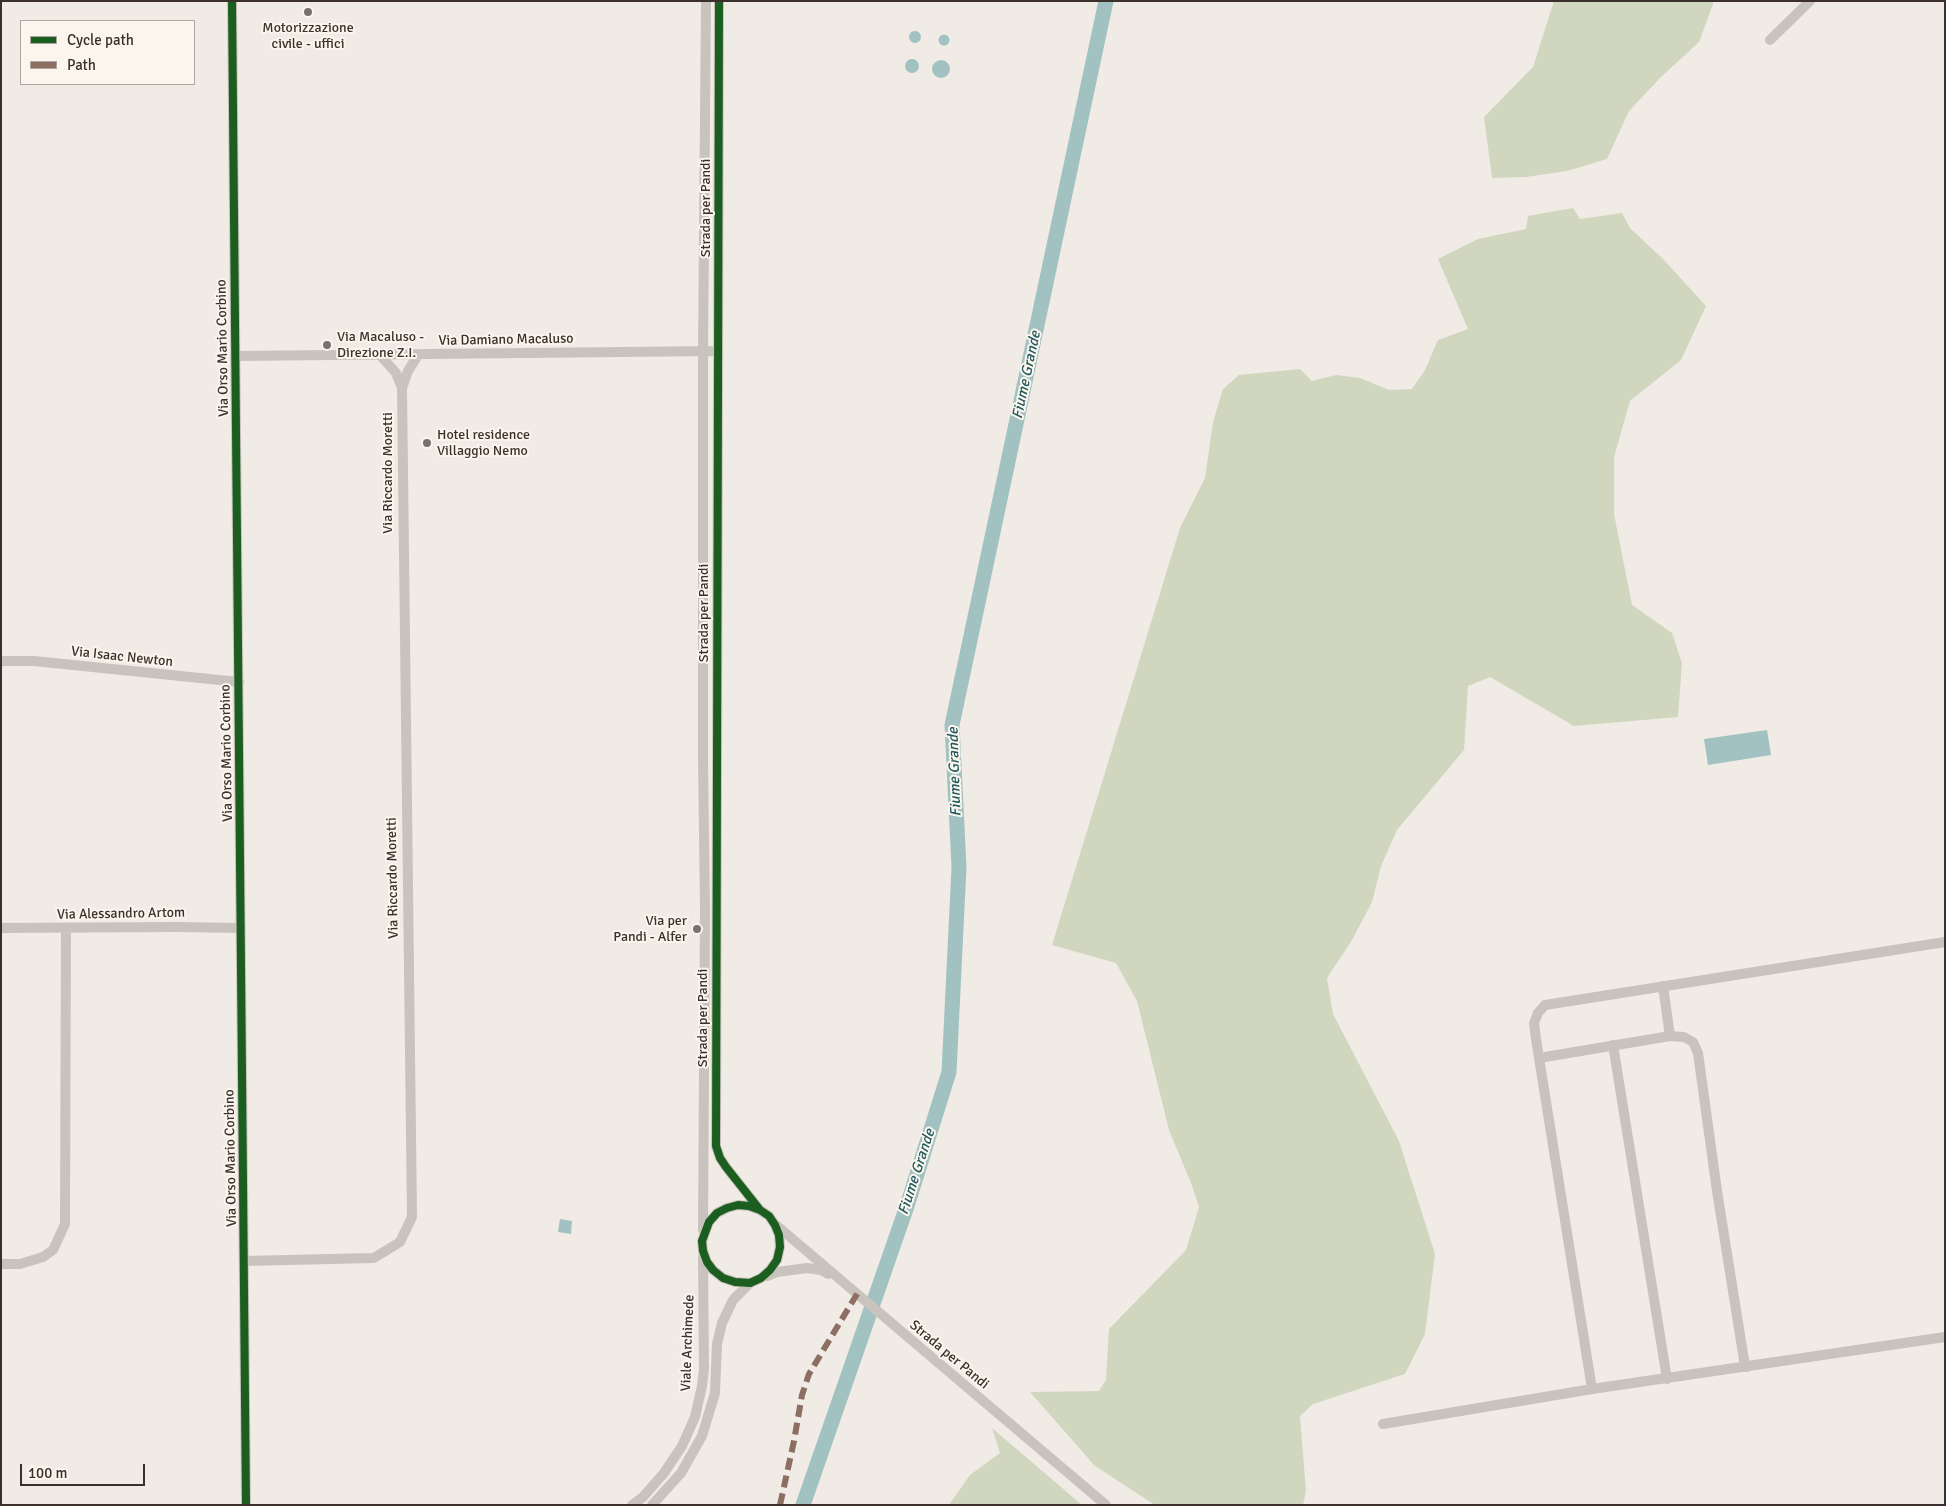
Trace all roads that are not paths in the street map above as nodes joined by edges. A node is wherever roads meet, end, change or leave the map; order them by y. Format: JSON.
{"nodes":[{"id":1,"x":232,"y":1,"type":"edge"},
{"id":2,"x":706,"y":1,"type":"edge"},
{"id":3,"x":718,"y":1,"type":"edge"},
{"id":4,"x":1810,"y":1,"type":"edge"},
{"id":5,"x":1770,"y":40,"type":"dead end"},
{"id":6,"x":703,"y":351,"type":"junction"},
{"id":7,"x":718,"y":351,"type":"junction"},
{"id":8,"x":380,"y":355,"type":"junction"},
{"id":9,"x":418,"y":355,"type":"junction"},
{"id":10,"x":236,"y":356,"type":"junction"},
{"id":11,"x":402,"y":388,"type":"junction"},
{"id":12,"x":1,"y":661,"type":"edge"},
{"id":13,"x":239,"y":682,"type":"junction"},
{"id":14,"x":1,"y":928,"type":"edge"},
{"id":15,"x":241,"y":928,"type":"junction"},
{"id":16,"x":66,"y":929,"type":"junction"},
{"id":17,"x":1945,"y":942,"type":"edge"},
{"id":18,"x":1663,"y":986,"type":"junction"},
{"id":19,"x":1670,"y":1036,"type":"junction"},
{"id":20,"x":1613,"y":1045,"type":"junction"},
{"id":21,"x":1539,"y":1058,"type":"junction"},
{"id":22,"x":760,"y":1210,"type":"junction"},
{"id":23,"x":775,"y":1225,"type":"junction"},
{"id":24,"x":702,"y":1246,"type":"junction"},
{"id":25,"x":244,"y":1261,"type":"junction"},
{"id":26,"x":1,"y":1264,"type":"edge"},
{"id":27,"x":836,"y":1277,"type":"junction"},
{"id":28,"x":760,"y":1278,"type":"junction"},
{"id":29,"x":750,"y":1282,"type":"junction"},
{"id":30,"x":1945,"y":1337,"type":"edge"},
{"id":31,"x":1747,"y":1367,"type":"junction"},
{"id":32,"x":1667,"y":1379,"type":"junction"},
{"id":33,"x":1592,"y":1389,"type":"junction"},
{"id":34,"x":1383,"y":1424,"type":"dead end"},
{"id":35,"x":246,"y":1505,"type":"edge"},
{"id":36,"x":632,"y":1505,"type":"edge"},
{"id":37,"x":652,"y":1505,"type":"edge"},
{"id":38,"x":1106,"y":1505,"type":"edge"}],
"edges":[{"from":1,"to":10,"type":"street","name":"Via Orso Mario Corbino"},
{"from":2,"to":6,"type":"street","name":"Strada per Pandi"},
{"from":3,"to":7,"type":"street","name":"Strada per Pandi"},
{"from":4,"to":5,"type":"street"},
{"from":6,"to":7,"type":"street","name":"Via Damiano Macaluso"},
{"from":6,"to":9,"type":"street","name":"Via Damiano Macaluso"},
{"from":6,"to":24,"type":"street","name":"Strada per Pandi"},
{"from":7,"to":22,"type":"street","name":"Strada per Pandi"},
{"from":8,"to":9,"type":"street","name":"Via Damiano Macaluso"},
{"from":8,"to":10,"type":"street","name":"Via Damiano Macaluso"},
{"from":8,"to":11,"type":"street"},
{"from":9,"to":11,"type":"street","name":"Via Riccardo Moretti"},
{"from":10,"to":13,"type":"street","name":"Via Orso Mario Corbino"},
{"from":11,"to":25,"type":"street","name":"Via Riccardo Moretti"},
{"from":12,"to":13,"type":"street","name":"Via Isaac Newton"},
{"from":13,"to":15,"type":"street","name":"Via Orso Mario Corbino"},
{"from":14,"to":16,"type":"street","name":"Via Alessandro Artom"},
{"from":15,"to":16,"type":"street","name":"Via Alessandro Artom"},
{"from":15,"to":25,"type":"street","name":"Via Orso Mario Corbino"},
{"from":16,"to":26,"type":"street"},
{"from":17,"to":18,"type":"street"},
{"from":18,"to":19,"type":"street"},
{"from":18,"to":21,"type":"street"},
{"from":19,"to":20,"type":"street"},
{"from":19,"to":31,"type":"street"},
{"from":20,"to":21,"type":"street"},
{"from":20,"to":32,"type":"street"},
{"from":21,"to":33,"type":"street"},
{"from":22,"to":23,"type":"street","name":"Strada per Pandi"},
{"from":22,"to":24,"type":"street"},
{"from":23,"to":27,"type":"street","name":"Strada per Pandi"},
{"from":23,"to":28,"type":"street","name":"Strada per Pandi"},
{"from":24,"to":29,"type":"street","name":"Strada per Pandi"},
{"from":24,"to":36,"type":"street","name":"Viale Archimede"},
{"from":25,"to":35,"type":"street","name":"Via Orso Mario Corbino"},
{"from":27,"to":28,"type":"street"},
{"from":27,"to":38,"type":"street","name":"Strada per Pandi"},
{"from":28,"to":29,"type":"street","name":"Strada per Pandi"},
{"from":29,"to":37,"type":"street","name":"Viale Archimede"},
{"from":30,"to":31,"type":"street"},
{"from":31,"to":32,"type":"street"},
{"from":32,"to":33,"type":"street"},
{"from":33,"to":34,"type":"street"}]}
